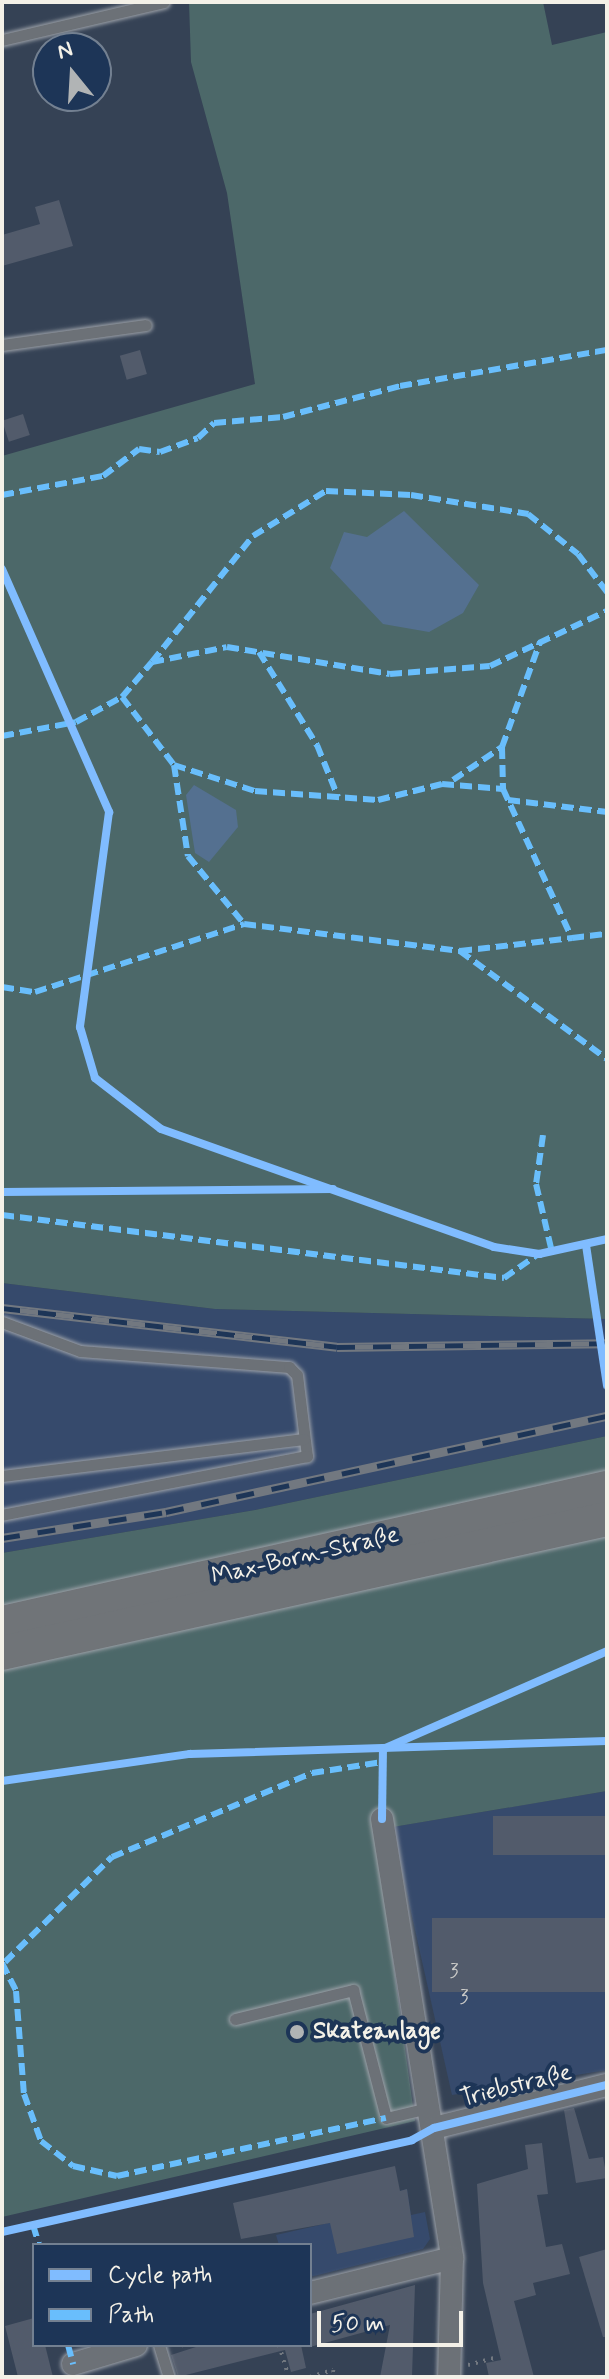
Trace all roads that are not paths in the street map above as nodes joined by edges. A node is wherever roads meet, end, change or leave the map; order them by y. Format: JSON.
{"nodes":[{"id":1,"x":164,"y":2,"type":"edge"},
{"id":2,"x":2,"y":40,"type":"edge"},
{"id":3,"x":146,"y":325,"type":"dead end"},
{"id":4,"x":2,"y":345,"type":"edge"},
{"id":5,"x":2,"y":1322,"type":"edge"},
{"id":6,"x":304,"y":1439,"type":"junction"},
{"id":7,"x":2,"y":1476,"type":"edge"},
{"id":8,"x":607,"y":1488,"type":"edge"},
{"id":9,"x":2,"y":1515,"type":"edge"},
{"id":10,"x":607,"y":1519,"type":"edge"},
{"id":11,"x":2,"y":1623,"type":"edge"},
{"id":12,"x":2,"y":1653,"type":"edge"},
{"id":13,"x":382,"y":1819,"type":"dead end"},
{"id":14,"x":235,"y":2019,"type":"dead end"},
{"id":15,"x":607,"y":2085,"type":"edge"},
{"id":16,"x":433,"y":2118,"type":"junction"},
{"id":17,"x":452,"y":2258,"type":"junction"},
{"id":18,"x":312,"y":2293,"type":"edge"},
{"id":19,"x":129,"y":2347,"type":"edge"},
{"id":20,"x":160,"y":2347,"type":"edge"},
{"id":21,"x":73,"y":2364,"type":"dead end"},
{"id":22,"x":450,"y":2373,"type":"edge"},
{"id":23,"x":169,"y":2377,"type":"edge"}],
"edges":[{"from":1,"to":2,"type":"lane"},
{"from":3,"to":4,"type":"lane"},
{"from":5,"to":6,"type":"lane"},
{"from":6,"to":7,"type":"lane"},
{"from":6,"to":9,"type":"lane"},
{"from":8,"to":11,"type":"main road","name":"Max-Born-Straße"},
{"from":10,"to":12,"type":"main road","name":"Max-Born-Straße"},
{"from":13,"to":16,"type":"street"},
{"from":14,"to":16,"type":"lane"},
{"from":15,"to":16,"type":"street","name":"Triebstraße"},
{"from":16,"to":17,"type":"street"},
{"from":17,"to":18,"type":"street"},
{"from":17,"to":22,"type":"street"},
{"from":19,"to":21,"type":"street"},
{"from":20,"to":23,"type":"lane"}]}
